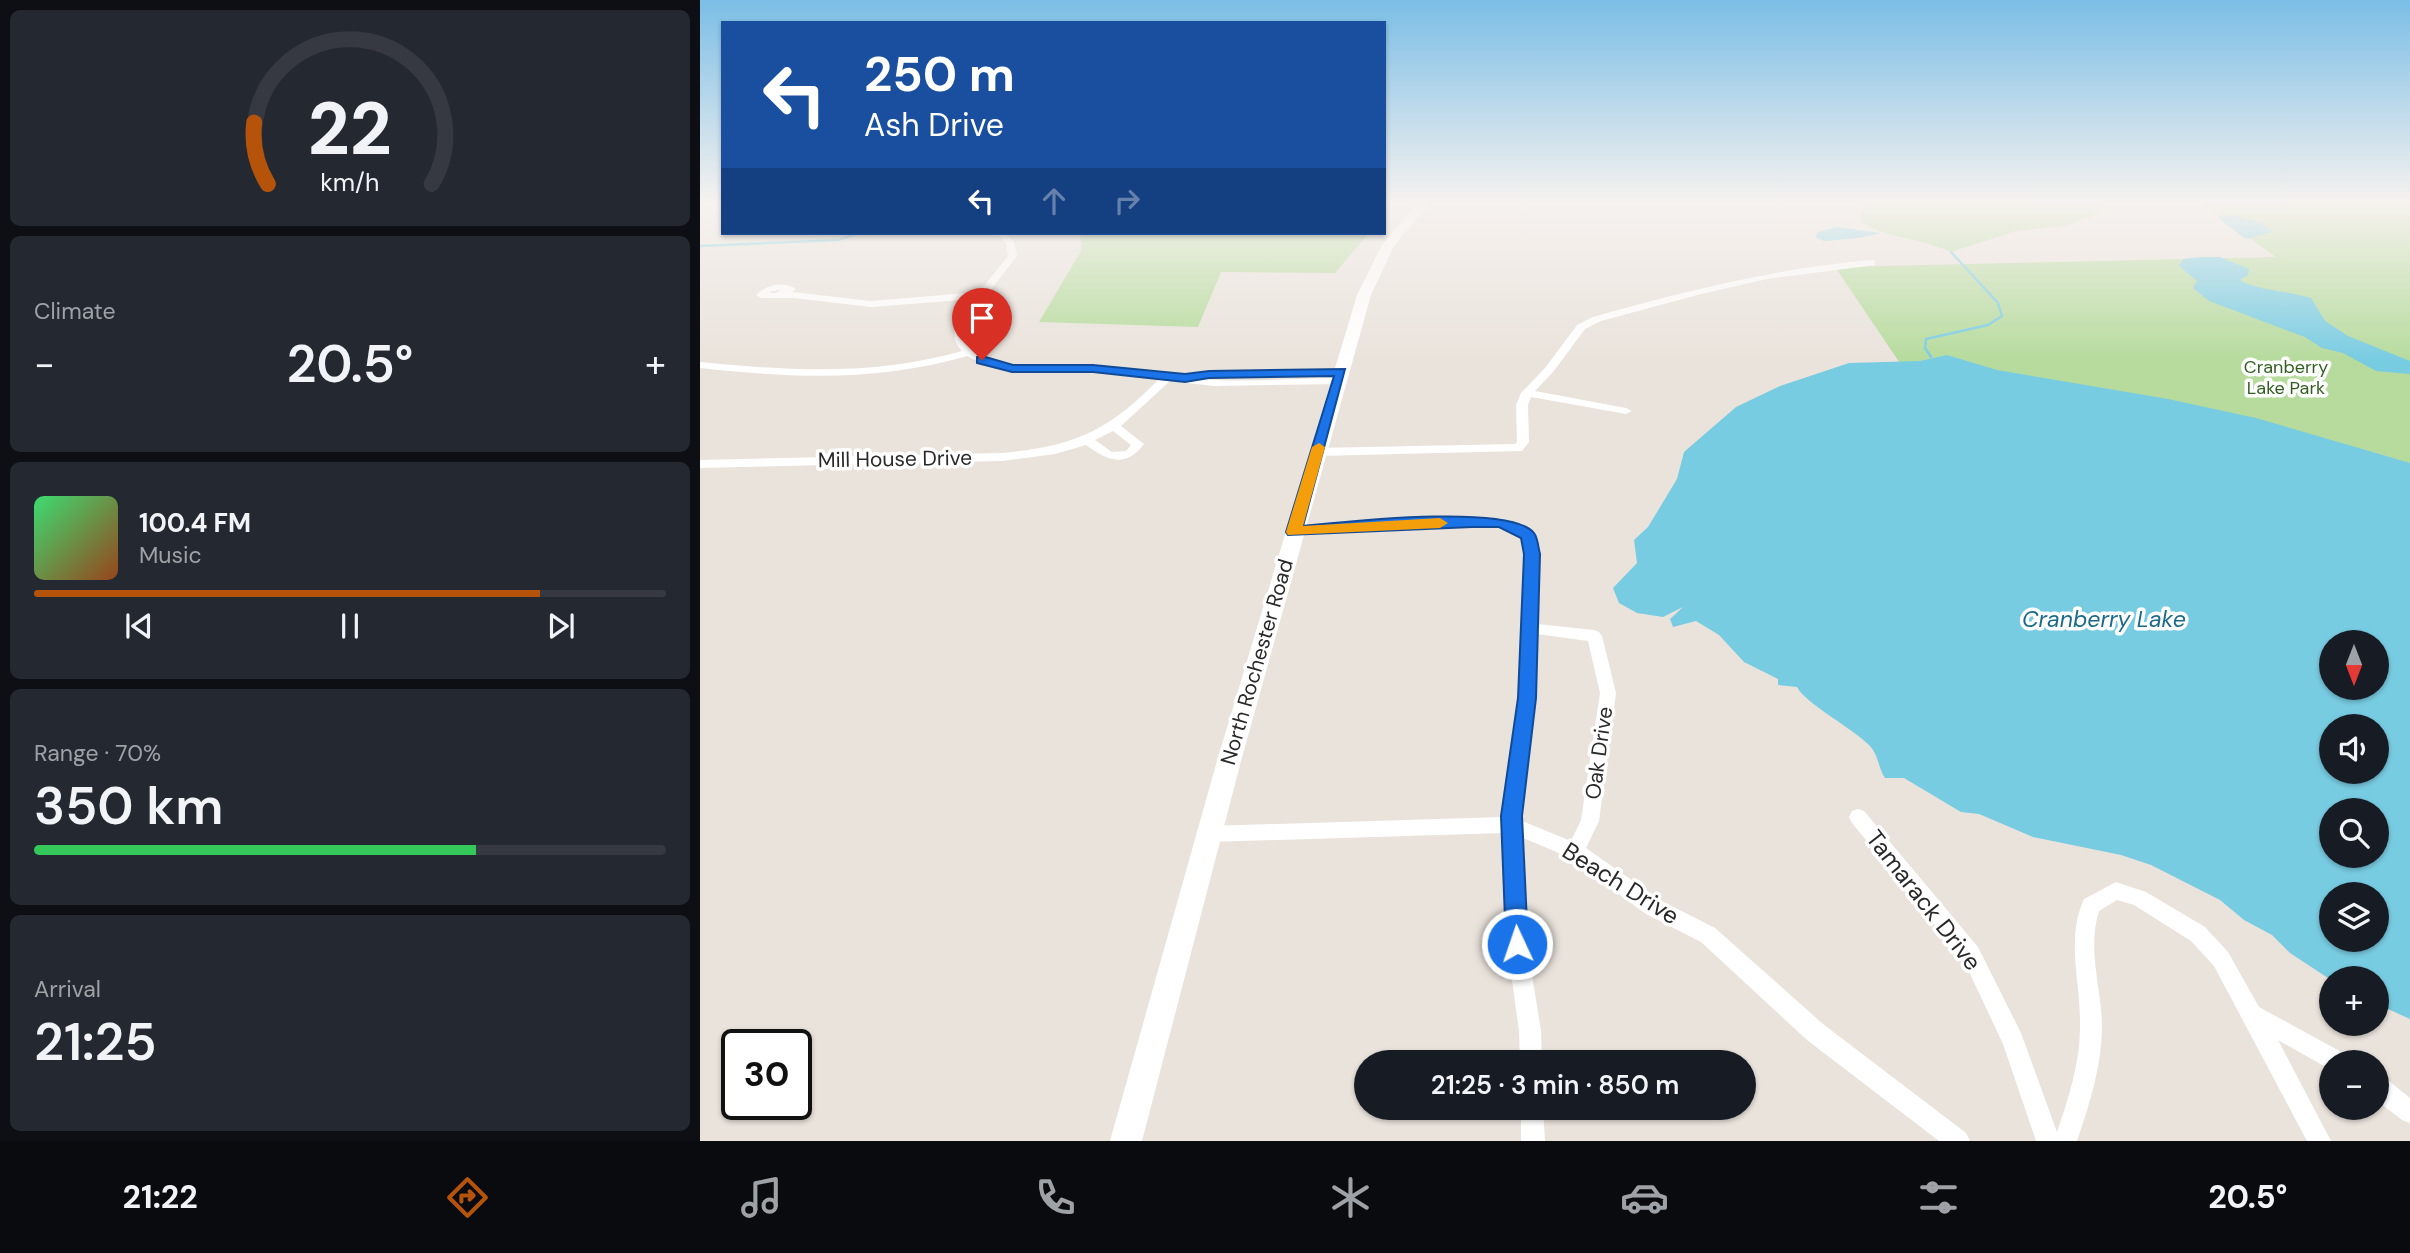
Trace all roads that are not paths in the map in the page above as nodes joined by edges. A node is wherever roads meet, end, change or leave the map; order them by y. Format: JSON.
{"nodes":[{"id":1,"x":1012,"y":254,"type":"edge"},
{"id":2,"x":1383,"y":254,"type":"edge"},
{"id":3,"x":1872,"y":264,"type":"dead end"},
{"id":4,"x":793,"y":292,"type":"junction"},
{"id":5,"x":980,"y":299,"type":"junction"},
{"id":6,"x":968,"y":352,"type":"junction"},
{"id":7,"x":700,"y":365,"type":"edge"},
{"id":8,"x":1168,"y":377,"type":"junction"},
{"id":9,"x":1340,"y":377,"type":"junction"},
{"id":10,"x":1527,"y":393,"type":"junction"},
{"id":11,"x":1626,"y":411,"type":"dead end"},
{"id":12,"x":1115,"y":427,"type":"junction"},
{"id":13,"x":1087,"y":440,"type":"junction"},
{"id":14,"x":1317,"y":452,"type":"junction"},
{"id":15,"x":700,"y":464,"type":"edge"},
{"id":16,"x":1294,"y":532,"type":"junction"},
{"id":17,"x":1528,"y":628,"type":"junction"},
{"id":18,"x":1858,"y":817,"type":"dead end"},
{"id":19,"x":1512,"y":825,"type":"junction"},
{"id":20,"x":1209,"y":834,"type":"junction"},
{"id":21,"x":1575,"y":851,"type":"junction"},
{"id":22,"x":2252,"y":1014,"type":"junction"},
{"id":23,"x":1531,"y":1050,"type":"edge"},
{"id":24,"x":2319,"y":1052,"type":"edge"},
{"id":25,"x":2389,"y":1095,"type":"edge"},
{"id":26,"x":2410,"y":1112,"type":"edge"},
{"id":27,"x":1532,"y":1120,"type":"edge"},
{"id":28,"x":1126,"y":1141,"type":"edge"},
{"id":29,"x":1533,"y":1141,"type":"edge"},
{"id":30,"x":1958,"y":1141,"type":"edge"},
{"id":31,"x":2048,"y":1141,"type":"edge"},
{"id":32,"x":2065,"y":1141,"type":"edge"},
{"id":33,"x":2319,"y":1141,"type":"edge"}],
"edges":[{"from":1,"to":5,"type":"street"},
{"from":2,"to":9,"type":"main road","name":"North Rochester Road"},
{"from":3,"to":10,"type":"street"},
{"from":4,"to":4,"type":"street"},
{"from":4,"to":5,"type":"street"},
{"from":5,"to":6,"type":"street"},
{"from":6,"to":7,"type":"street"},
{"from":6,"to":8,"type":"street"},
{"from":8,"to":9,"type":"street"},
{"from":8,"to":12,"type":"street","name":"Mill House Drive"},
{"from":9,"to":14,"type":"main road","name":"North Rochester Road"},
{"from":10,"to":11,"type":"street"},
{"from":10,"to":14,"type":"street"},
{"from":12,"to":13,"type":"street","name":"Mill House Drive"},
{"from":12,"to":13,"type":"street"},
{"from":13,"to":15,"type":"street","name":"Mill House Drive"},
{"from":14,"to":16,"type":"main road","name":"North Rochester Road"},
{"from":16,"to":17,"type":"street"},
{"from":16,"to":20,"type":"main road","name":"North Rochester Road"},
{"from":17,"to":19,"type":"street"},
{"from":17,"to":21,"type":"street","name":"Oak Drive"},
{"from":18,"to":31,"type":"street","name":"Tamarack Drive"},
{"from":19,"to":20,"type":"street","name":"Beach Drive"},
{"from":19,"to":21,"type":"street","name":"Beach Drive"},
{"from":19,"to":23,"type":"street"},
{"from":20,"to":28,"type":"main road","name":"North Rochester Road"},
{"from":21,"to":30,"type":"street","name":"Beach Drive"},
{"from":22,"to":24,"type":"street"},
{"from":22,"to":32,"type":"street"},
{"from":22,"to":33,"type":"street"},
{"from":25,"to":26,"type":"street"},
{"from":27,"to":29,"type":"street"}]}
